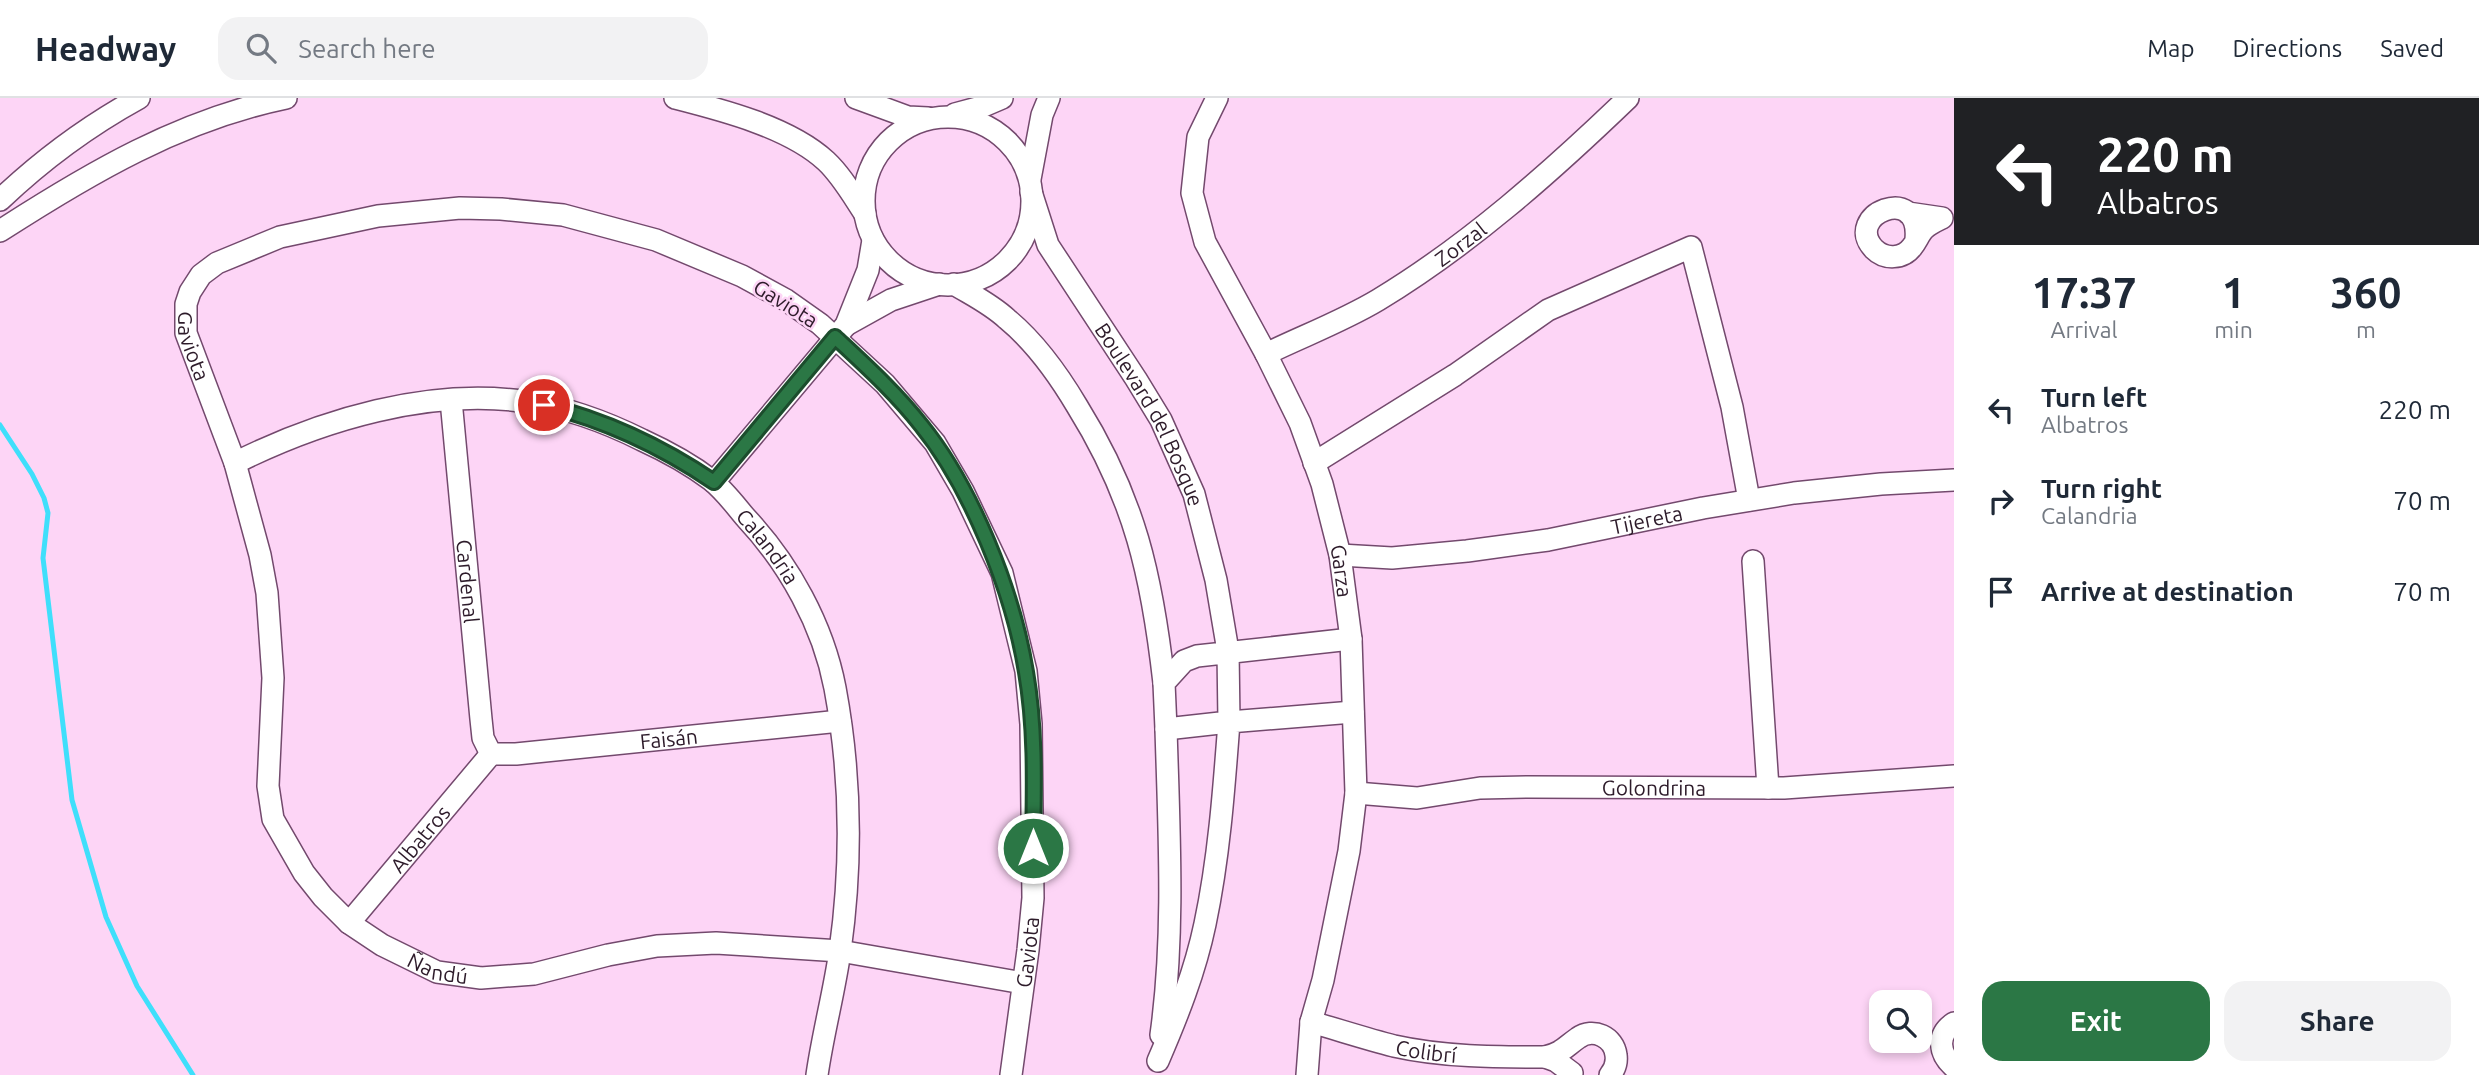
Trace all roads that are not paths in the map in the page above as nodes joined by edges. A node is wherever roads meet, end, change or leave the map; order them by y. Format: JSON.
{"nodes":[{"id":1,"x":139,"y":98,"type":"edge"},
{"id":2,"x":286,"y":98,"type":"edge"},
{"id":3,"x":675,"y":98,"type":"edge"},
{"id":4,"x":856,"y":98,"type":"edge"},
{"id":5,"x":1002,"y":98,"type":"edge"},
{"id":6,"x":1049,"y":98,"type":"edge"},
{"id":7,"x":1217,"y":98,"type":"edge"},
{"id":8,"x":1628,"y":98,"type":"edge"},
{"id":9,"x":937,"y":118,"type":"junction"},
{"id":10,"x":1030,"y":186,"type":"junction"},
{"id":11,"x":0,"y":200,"type":"edge"},
{"id":12,"x":1908,"y":213,"type":"junction"},
{"id":13,"x":865,"y":214,"type":"junction"},
{"id":14,"x":1948,"y":216,"type":"edge"},
{"id":15,"x":0,"y":231,"type":"edge"},
{"id":16,"x":1916,"y":239,"type":"junction"},
{"id":17,"x":873,"y":240,"type":"junction"},
{"id":18,"x":946,"y":284,"type":"junction"},
{"id":19,"x":841,"y":331,"type":"junction"},
{"id":20,"x":1266,"y":354,"type":"junction"},
{"id":21,"x":450,"y":400,"type":"junction"},
{"id":22,"x":235,"y":463,"type":"junction"},
{"id":23,"x":1314,"y":463,"type":"junction"},
{"id":24,"x":1954,"y":480,"type":"edge"},
{"id":25,"x":714,"y":482,"type":"junction"},
{"id":26,"x":1749,"y":500,"type":"junction"},
{"id":27,"x":1340,"y":555,"type":"junction"},
{"id":28,"x":1754,"y":561,"type":"dead end"},
{"id":29,"x":1351,"y":639,"type":"junction"},
{"id":30,"x":1228,"y":652,"type":"junction"},
{"id":31,"x":1164,"y":683,"type":"junction"},
{"id":32,"x":1353,"y":712,"type":"junction"},
{"id":33,"x":840,"y":721,"type":"junction"},
{"id":34,"x":1228,"y":722,"type":"junction"},
{"id":35,"x":1166,"y":729,"type":"junction"},
{"id":36,"x":494,"y":754,"type":"junction"},
{"id":37,"x":1954,"y":776,"type":"edge"},
{"id":38,"x":1768,"y":788,"type":"junction"},
{"id":39,"x":1356,"y":793,"type":"junction"},
{"id":40,"x":349,"y":923,"type":"junction"},
{"id":41,"x":840,"y":951,"type":"junction"},
{"id":42,"x":1023,"y":983,"type":"junction"},
{"id":43,"x":1311,"y":1022,"type":"junction"},
{"id":44,"x":1954,"y":1023,"type":"edge"},
{"id":45,"x":1570,"y":1045,"type":"junction"},
{"id":46,"x":1545,"y":1057,"type":"junction"},
{"id":47,"x":1954,"y":1066,"type":"edge"},
{"id":48,"x":1157,"y":1068,"type":"edge"},
{"id":49,"x":1573,"y":1074,"type":"edge"},
{"id":50,"x":817,"y":1075,"type":"edge"},
{"id":51,"x":1011,"y":1075,"type":"edge"},
{"id":52,"x":1307,"y":1075,"type":"edge"},
{"id":53,"x":1609,"y":1075,"type":"edge"}],
"edges":[{"from":1,"to":11,"type":"street"},
{"from":2,"to":15,"type":"street"},
{"from":3,"to":13,"type":"street"},
{"from":4,"to":9,"type":"street"},
{"from":5,"to":9,"type":"street"},
{"from":6,"to":10,"type":"street"},
{"from":7,"to":20,"type":"street","name":"Garza"},
{"from":8,"to":20,"type":"street","name":"Zorzal"},
{"from":9,"to":10,"type":"street"},
{"from":9,"to":13,"type":"street"},
{"from":10,"to":18,"type":"street"},
{"from":10,"to":30,"type":"street","name":"Boulevard del Bosque"},
{"from":12,"to":14,"type":"street"},
{"from":12,"to":16,"type":"street"},
{"from":12,"to":16,"type":"street"},
{"from":13,"to":17,"type":"street"},
{"from":14,"to":16,"type":"street"},
{"from":17,"to":18,"type":"street"},
{"from":17,"to":19,"type":"street"},
{"from":18,"to":19,"type":"street"},
{"from":18,"to":31,"type":"street"},
{"from":19,"to":22,"type":"street","name":"Gaviota"},
{"from":19,"to":25,"type":"street"},
{"from":19,"to":42,"type":"street","name":"Gaviota"},
{"from":20,"to":23,"type":"street","name":"Garza"},
{"from":21,"to":22,"type":"street","name":"Calandria"},
{"from":21,"to":25,"type":"street","name":"Calandria"},
{"from":21,"to":36,"type":"street","name":"Cardenal"},
{"from":22,"to":40,"type":"street","name":"Ñandú"},
{"from":23,"to":26,"type":"street"},
{"from":23,"to":27,"type":"street","name":"Garza"},
{"from":24,"to":26,"type":"street","name":"Tijereta"},
{"from":25,"to":33,"type":"street","name":"Calandria"},
{"from":26,"to":27,"type":"street","name":"Tijereta"},
{"from":27,"to":29,"type":"street","name":"Garza"},
{"from":28,"to":38,"type":"street"},
{"from":29,"to":30,"type":"street"},
{"from":29,"to":32,"type":"street","name":"Garza"},
{"from":30,"to":31,"type":"street"},
{"from":30,"to":34,"type":"street","name":"Boulevard del Bosque"},
{"from":31,"to":35,"type":"street"},
{"from":32,"to":34,"type":"street"},
{"from":32,"to":39,"type":"street","name":"Garza"},
{"from":33,"to":36,"type":"street","name":"Faisán"},
{"from":33,"to":41,"type":"street","name":"Calandria"},
{"from":34,"to":35,"type":"street"},
{"from":34,"to":48,"type":"street"},
{"from":35,"to":48,"type":"street"},
{"from":36,"to":40,"type":"street","name":"Albatros"},
{"from":37,"to":38,"type":"street","name":"Golondrina"},
{"from":38,"to":39,"type":"street","name":"Golondrina"},
{"from":39,"to":43,"type":"street","name":"Garza"},
{"from":40,"to":41,"type":"street","name":"Ñandú"},
{"from":41,"to":42,"type":"street","name":"Ñandú"},
{"from":41,"to":50,"type":"street","name":"Calandria"},
{"from":42,"to":51,"type":"street","name":"Gaviota"},
{"from":43,"to":46,"type":"street","name":"Colibrí"},
{"from":43,"to":52,"type":"street","name":"Garza"},
{"from":44,"to":47,"type":"street"},
{"from":45,"to":46,"type":"street"},
{"from":45,"to":49,"type":"street"},
{"from":45,"to":53,"type":"street"},
{"from":46,"to":49,"type":"street"}]}
